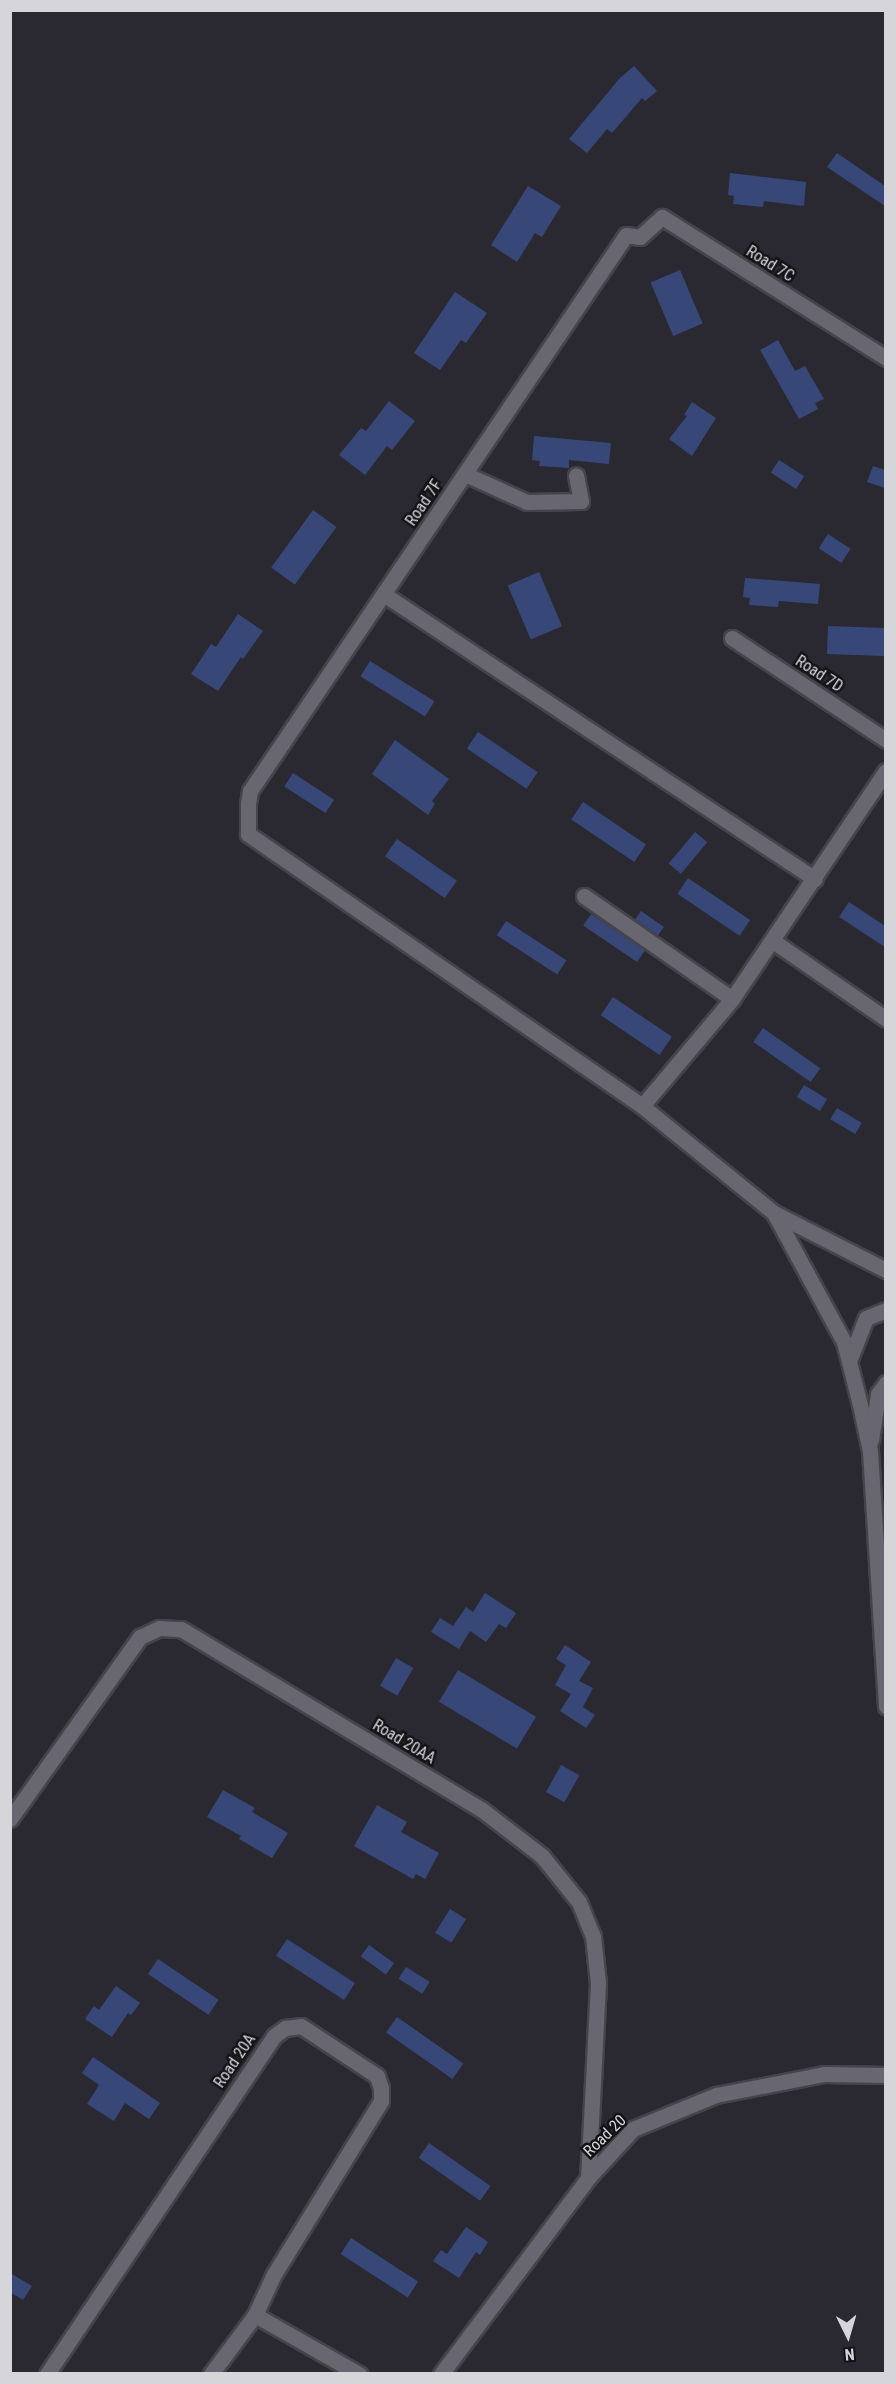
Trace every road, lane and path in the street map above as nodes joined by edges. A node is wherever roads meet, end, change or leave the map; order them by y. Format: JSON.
{"nodes":[{"id":1,"x":640,"y":237,"type":"joint"},
{"id":2,"x":885,"y":358,"type":"edge"},
{"id":3,"x":465,"y":474,"type":"junction"},
{"id":4,"x":576,"y":475,"type":"dead end"},
{"id":5,"x":385,"y":595,"type":"junction"},
{"id":6,"x":732,"y":638,"type":"dead end"},
{"id":7,"x":885,"y":740,"type":"edge"},
{"id":8,"x":885,"y":771,"type":"edge"},
{"id":9,"x":815,"y":879,"type":"junction"},
{"id":10,"x":584,"y":896,"type":"dead end"},
{"id":11,"x":773,"y":941,"type":"junction"},
{"id":12,"x":732,"y":999,"type":"junction"},
{"id":13,"x":885,"y":1018,"type":"edge"},
{"id":14,"x":642,"y":1106,"type":"junction"},
{"id":15,"x":774,"y":1213,"type":"junction"},
{"id":16,"x":885,"y":1270,"type":"edge"},
{"id":17,"x":885,"y":1310,"type":"edge"},
{"id":18,"x":849,"y":1361,"type":"junction"},
{"id":19,"x":885,"y":1383,"type":"edge"},
{"id":20,"x":870,"y":1451,"type":"junction"},
{"id":21,"x":885,"y":1707,"type":"edge"},
{"id":22,"x":10,"y":1819,"type":"edge"},
{"id":23,"x":885,"y":2076,"type":"edge"},
{"id":24,"x":588,"y":2178,"type":"junction"},
{"id":25,"x":255,"y":2315,"type":"junction"},
{"id":26,"x":344,"y":2368,"type":"edge"},
{"id":27,"x":47,"y":2373,"type":"edge"},
{"id":28,"x":211,"y":2373,"type":"edge"},
{"id":29,"x":359,"y":2373,"type":"edge"},
{"id":30,"x":441,"y":2373,"type":"edge"}],
"edges":[{"from":1,"to":2,"type":"street","name":"Road 7C"},
{"from":1,"to":3,"type":"street","name":"Road 7F"},
{"from":3,"to":4,"type":"street"},
{"from":3,"to":5,"type":"street","name":"Road 7F"},
{"from":5,"to":9,"type":"street"},
{"from":5,"to":14,"type":"street","name":"Road 7F"},
{"from":6,"to":7,"type":"street","name":"Road 7D"},
{"from":8,"to":9,"type":"street"},
{"from":9,"to":11,"type":"street"},
{"from":10,"to":12,"type":"street"},
{"from":11,"to":12,"type":"street"},
{"from":11,"to":13,"type":"street"},
{"from":12,"to":14,"type":"street"},
{"from":14,"to":15,"type":"street"},
{"from":15,"to":16,"type":"street"},
{"from":15,"to":18,"type":"street"},
{"from":17,"to":18,"type":"street"},
{"from":18,"to":20,"type":"street"},
{"from":19,"to":20,"type":"street"},
{"from":20,"to":21,"type":"street"},
{"from":22,"to":24,"type":"street","name":"Road 20AA"},
{"from":23,"to":24,"type":"street","name":"Road 20"},
{"from":24,"to":30,"type":"street","name":"Road 20"},
{"from":25,"to":26,"type":"street"},
{"from":25,"to":27,"type":"street","name":"Road 20A"},
{"from":25,"to":28,"type":"street","name":"Road 20A"},
{"from":26,"to":29,"type":"street"}]}
